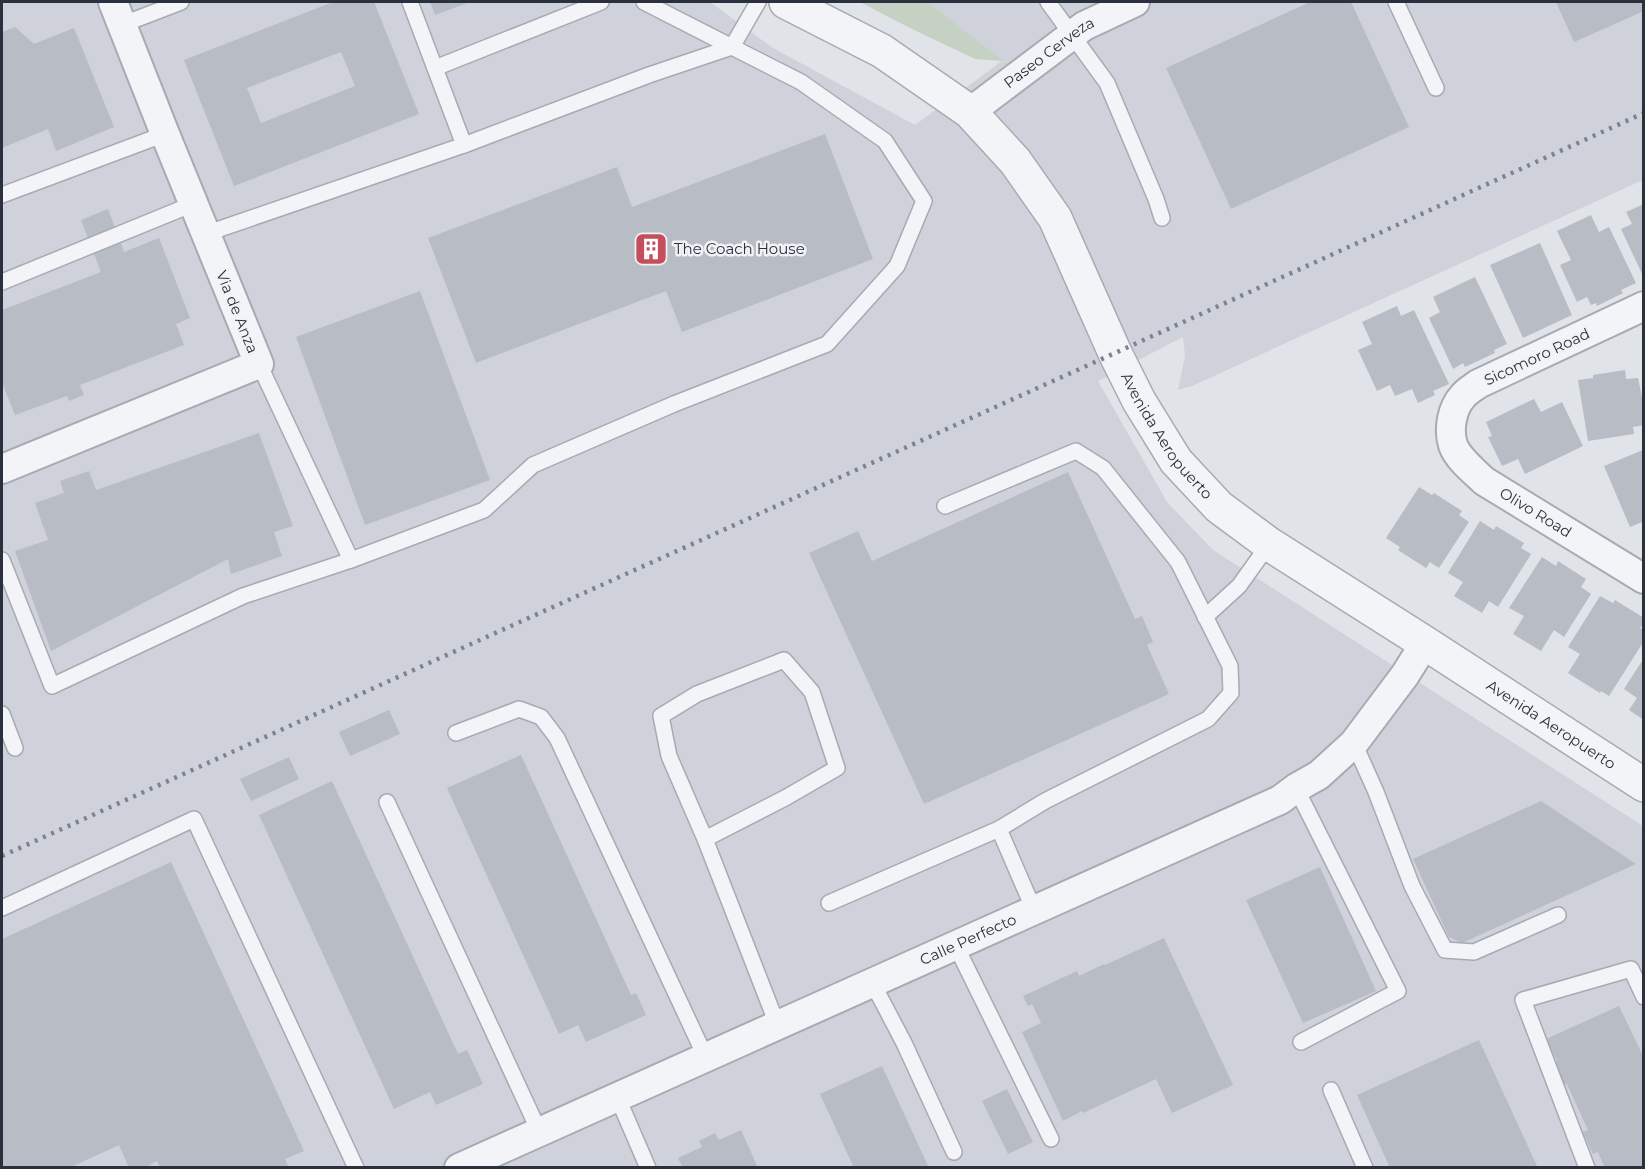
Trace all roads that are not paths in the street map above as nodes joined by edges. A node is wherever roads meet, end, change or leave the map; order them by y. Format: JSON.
{"nodes":[{"id":1,"x":181,"y":2,"type":"edge"},
{"id":2,"x":410,"y":2,"type":"edge"},
{"id":3,"x":602,"y":2,"type":"edge"},
{"id":4,"x":644,"y":2,"type":"edge"},
{"id":5,"x":758,"y":2,"type":"edge"},
{"id":6,"x":786,"y":2,"type":"edge"},
{"id":7,"x":1048,"y":2,"type":"edge"},
{"id":8,"x":1135,"y":2,"type":"edge"},
{"id":9,"x":1396,"y":2,"type":"edge"},
{"id":10,"x":117,"y":13,"type":"edge"},
{"id":11,"x":1072,"y":34,"type":"junction"},
{"id":12,"x":732,"y":47,"type":"junction"},
{"id":13,"x":435,"y":68,"type":"junction"},
{"id":14,"x":1436,"y":88,"type":"dead end"},
{"id":15,"x":970,"y":112,"type":"junction"},
{"id":16,"x":165,"y":134,"type":"junction"},
{"id":17,"x":464,"y":145,"type":"junction"},
{"id":18,"x":2,"y":195,"type":"edge"},
{"id":19,"x":193,"y":204,"type":"junction"},
{"id":20,"x":1162,"y":218,"type":"dead end"},
{"id":21,"x":205,"y":234,"type":"junction"},
{"id":22,"x":2,"y":282,"type":"edge"},
{"id":23,"x":1644,"y":306,"type":"edge"},
{"id":24,"x":259,"y":364,"type":"junction"},
{"id":25,"x":1451,"y":427,"type":"joint"},
{"id":26,"x":2,"y":469,"type":"edge"},
{"id":27,"x":945,"y":506,"type":"dead end"},
{"id":28,"x":1269,"y":544,"type":"junction"},
{"id":29,"x":2,"y":560,"type":"edge"},
{"id":30,"x":351,"y":560,"type":"junction"},
{"id":31,"x":1640,"y":573,"type":"edge"},
{"id":32,"x":1206,"y":617,"type":"junction"},
{"id":33,"x":1425,"y":643,"type":"junction"},
{"id":34,"x":2,"y":714,"type":"edge"},
{"id":35,"x":456,"y":733,"type":"dead end"},
{"id":36,"x":1354,"y":743,"type":"junction"},
{"id":37,"x":15,"y":748,"type":"dead end"},
{"id":38,"x":1644,"y":785,"type":"edge"},
{"id":39,"x":1296,"y":788,"type":"junction"},
{"id":40,"x":387,"y":802,"type":"dead end"},
{"id":41,"x":999,"y":829,"type":"junction"},
{"id":42,"x":705,"y":838,"type":"junction"},
{"id":43,"x":829,"y":903,"type":"dead end"},
{"id":44,"x":2,"y":908,"type":"edge"},
{"id":45,"x":1034,"y":910,"type":"junction"},
{"id":46,"x":1557,"y":915,"type":"dead end"},
{"id":47,"x":955,"y":944,"type":"junction"},
{"id":48,"x":872,"y":982,"type":"junction"},
{"id":49,"x":1644,"y":997,"type":"edge"},
{"id":50,"x":777,"y":1024,"type":"junction"},
{"id":51,"x":1301,"y":1042,"type":"dead end"},
{"id":52,"x":705,"y":1056,"type":"junction"},
{"id":53,"x":1331,"y":1090,"type":"dead end"},
{"id":54,"x":617,"y":1096,"type":"junction"},
{"id":55,"x":539,"y":1131,"type":"junction"},
{"id":56,"x":1051,"y":1139,"type":"dead end"},
{"id":57,"x":954,"y":1152,"type":"dead end"},
{"id":58,"x":356,"y":1167,"type":"edge"},
{"id":59,"x":459,"y":1167,"type":"edge"},
{"id":60,"x":648,"y":1167,"type":"edge"},
{"id":61,"x":1365,"y":1167,"type":"edge"},
{"id":62,"x":1587,"y":1167,"type":"edge"}],
"edges":[{"from":1,"to":10,"type":"lane"},
{"from":2,"to":13,"type":"lane"},
{"from":3,"to":13,"type":"lane"},
{"from":4,"to":12,"type":"lane"},
{"from":5,"to":12,"type":"lane"},
{"from":6,"to":15,"type":"street","name":"Avenida Aeropuerto"},
{"from":7,"to":11,"type":"lane"},
{"from":8,"to":11,"type":"street","name":"Paseo Cerveza"},
{"from":9,"to":14,"type":"lane"},
{"from":10,"to":16,"type":"street","name":"Via de Anza"},
{"from":11,"to":15,"type":"street","name":"Paseo Cerveza"},
{"from":11,"to":20,"type":"lane"},
{"from":12,"to":17,"type":"lane"},
{"from":12,"to":30,"type":"lane"},
{"from":13,"to":17,"type":"lane"},
{"from":15,"to":28,"type":"street","name":"Avenida Aeropuerto"},
{"from":16,"to":18,"type":"lane"},
{"from":16,"to":19,"type":"street","name":"Via de Anza"},
{"from":17,"to":21,"type":"lane"},
{"from":19,"to":21,"type":"street","name":"Via de Anza"},
{"from":19,"to":22,"type":"lane"},
{"from":21,"to":24,"type":"street","name":"Via de Anza"},
{"from":23,"to":25,"type":"street","name":"Sicomoro Road"},
{"from":24,"to":26,"type":"street","name":"Via de Anza"},
{"from":24,"to":30,"type":"lane"},
{"from":25,"to":31,"type":"street","name":"Olivo Road"},
{"from":27,"to":32,"type":"lane"},
{"from":28,"to":32,"type":"lane"},
{"from":28,"to":33,"type":"street","name":"Avenida Aeropuerto"},
{"from":29,"to":30,"type":"lane"},
{"from":32,"to":41,"type":"lane"},
{"from":33,"to":36,"type":"street","name":"Calle Perfecto"},
{"from":33,"to":38,"type":"street","name":"Avenida Aeropuerto"},
{"from":34,"to":37,"type":"lane"},
{"from":35,"to":52,"type":"lane"},
{"from":36,"to":39,"type":"street","name":"Calle Perfecto"},
{"from":36,"to":46,"type":"lane"},
{"from":39,"to":45,"type":"street","name":"Calle Perfecto"},
{"from":39,"to":51,"type":"lane"},
{"from":40,"to":55,"type":"lane"},
{"from":41,"to":43,"type":"lane"},
{"from":41,"to":45,"type":"lane"},
{"from":42,"to":42,"type":"lane"},
{"from":42,"to":50,"type":"lane"},
{"from":44,"to":58,"type":"lane"},
{"from":45,"to":47,"type":"street","name":"Calle Perfecto"},
{"from":47,"to":48,"type":"street","name":"Calle Perfecto"},
{"from":47,"to":56,"type":"lane"},
{"from":48,"to":50,"type":"street","name":"Calle Perfecto"},
{"from":48,"to":57,"type":"lane"},
{"from":49,"to":62,"type":"lane"},
{"from":50,"to":52,"type":"street","name":"Calle Perfecto"},
{"from":52,"to":54,"type":"street","name":"Calle Perfecto"},
{"from":53,"to":61,"type":"lane"},
{"from":54,"to":55,"type":"street","name":"Calle Perfecto"},
{"from":54,"to":60,"type":"lane"},
{"from":55,"to":59,"type":"street","name":"Calle Perfecto"}]}
